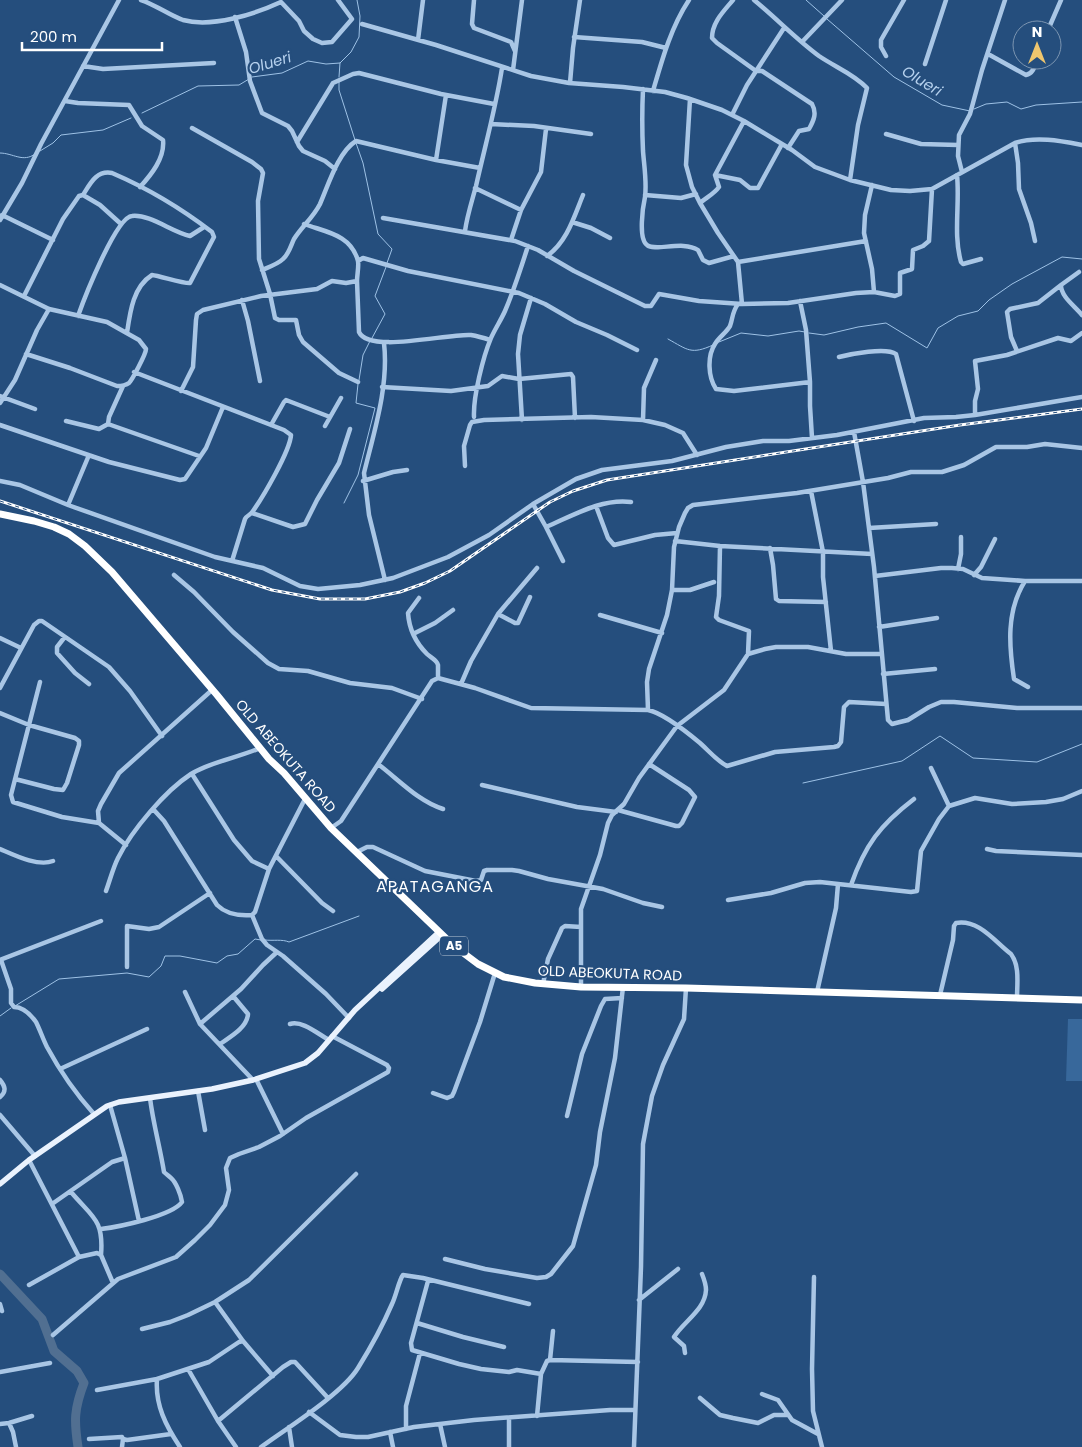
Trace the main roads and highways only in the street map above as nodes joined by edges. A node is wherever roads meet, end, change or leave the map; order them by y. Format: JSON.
{"nodes":[{"id":1,"x":0,"y":514,"type":"edge"},
{"id":2,"x":440,"y":933,"type":"junction"},
{"id":3,"x":1082,"y":1000,"type":"edge"},
{"id":4,"x":0,"y":1184,"type":"edge"}],
"edges":[{"from":1,"to":2,"type":"highway","name":"OLD ABEOKUTA ROAD","number":"A5"},
{"from":2,"to":3,"type":"highway","name":"OLD ABEOKUTA ROAD","number":"A5"},
{"from":2,"to":4,"type":"main road"}]}
